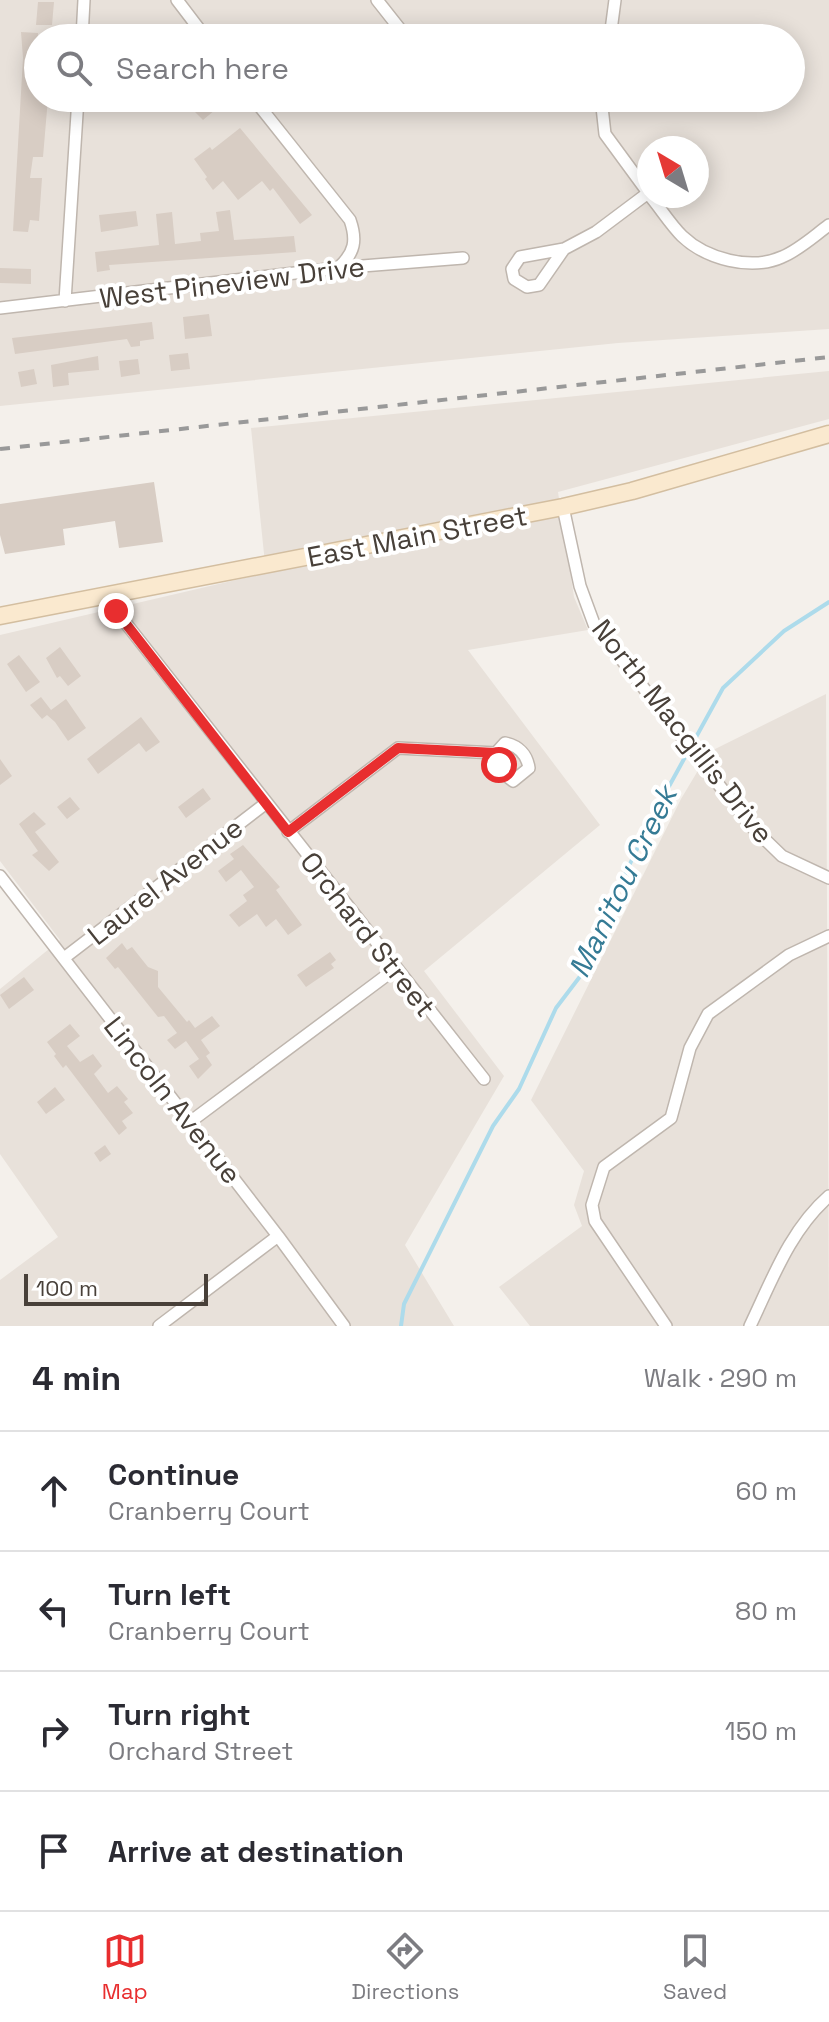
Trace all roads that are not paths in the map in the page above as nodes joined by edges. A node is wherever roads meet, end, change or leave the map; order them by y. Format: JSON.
{"nodes":[{"id":1,"x":84,"y":0,"type":"edge"},
{"id":2,"x":177,"y":0,"type":"edge"},
{"id":3,"x":377,"y":0,"type":"edge"},
{"id":4,"x":615,"y":0,"type":"edge"},
{"id":5,"x":83,"y":24,"type":"edge"},
{"id":6,"x":195,"y":24,"type":"edge"},
{"id":7,"x":396,"y":24,"type":"edge"},
{"id":8,"x":612,"y":24,"type":"edge"},
{"id":9,"x":77,"y":112,"type":"edge"},
{"id":10,"x":264,"y":112,"type":"edge"},
{"id":11,"x":603,"y":112,"type":"edge"},
{"id":12,"x":637,"y":178,"type":"edge"},
{"id":13,"x":637,"y":203,"type":"edge"},
{"id":14,"x":660,"y":208,"type":"edge"},
{"id":15,"x":829,"y":225,"type":"edge"},
{"id":16,"x":564,"y":249,"type":"junction"},
{"id":17,"x":463,"y":258,"type":"dead end"},
{"id":18,"x":337,"y":268,"type":"junction"},
{"id":19,"x":65,"y":301,"type":"junction"},
{"id":20,"x":0,"y":308,"type":"edge"},
{"id":21,"x":829,"y":434,"type":"edge"},
{"id":22,"x":563,"y":507,"type":"junction"},
{"id":23,"x":106,"y":598,"type":"junction"},
{"id":24,"x":0,"y":616,"type":"edge"},
{"id":25,"x":496,"y":753,"type":"dead end"},
{"id":26,"x":265,"y":804,"type":"junction"},
{"id":27,"x":288,"y":832,"type":"junction"},
{"id":28,"x":0,"y":876,"type":"edge"},
{"id":29,"x":829,"y":878,"type":"edge"},
{"id":30,"x":829,"y":936,"type":"edge"},
{"id":31,"x":64,"y":958,"type":"junction"},
{"id":32,"x":395,"y":969,"type":"junction"},
{"id":33,"x":484,"y":1079,"type":"dead end"},
{"id":34,"x":190,"y":1122,"type":"junction"},
{"id":35,"x":829,"y":1196,"type":"edge"},
{"id":36,"x":278,"y":1236,"type":"junction"},
{"id":37,"x":665,"y":1324,"type":"edge"},
{"id":38,"x":159,"y":1326,"type":"edge"},
{"id":39,"x":344,"y":1326,"type":"edge"},
{"id":40,"x":750,"y":1326,"type":"edge"}],
"edges":[{"from":1,"to":5,"type":"street"},
{"from":2,"to":6,"type":"street"},
{"from":3,"to":7,"type":"street"},
{"from":4,"to":8,"type":"street"},
{"from":9,"to":19,"type":"street"},
{"from":10,"to":18,"type":"street"},
{"from":11,"to":12,"type":"street"},
{"from":13,"to":16,"type":"street"},
{"from":14,"to":15,"type":"street"},
{"from":16,"to":16,"type":"street"},
{"from":17,"to":18,"type":"street","name":"West Pineview Drive"},
{"from":18,"to":19,"type":"street","name":"West Pineview Drive"},
{"from":19,"to":20,"type":"street","name":"West Pineview Drive"},
{"from":21,"to":22,"type":"main road","name":"East Main Street"},
{"from":22,"to":23,"type":"main road","name":"East Main Street"},
{"from":22,"to":29,"type":"street","name":"North Macgillis Drive"},
{"from":23,"to":24,"type":"main road","name":"East Main Street"},
{"from":23,"to":26,"type":"street","name":"Orchard Street"},
{"from":25,"to":27,"type":"street"},
{"from":26,"to":27,"type":"street","name":"Orchard Street"},
{"from":26,"to":31,"type":"street","name":"Laurel Avenue"},
{"from":27,"to":32,"type":"street","name":"Orchard Street"},
{"from":28,"to":31,"type":"street","name":"Lincoln Avenue"},
{"from":30,"to":37,"type":"street"},
{"from":31,"to":34,"type":"street","name":"Lincoln Avenue"},
{"from":32,"to":33,"type":"street","name":"Orchard Street"},
{"from":32,"to":34,"type":"street"},
{"from":34,"to":36,"type":"street","name":"Lincoln Avenue"},
{"from":35,"to":40,"type":"street"},
{"from":36,"to":38,"type":"street"},
{"from":36,"to":39,"type":"street","name":"Lincoln Avenue"}]}
